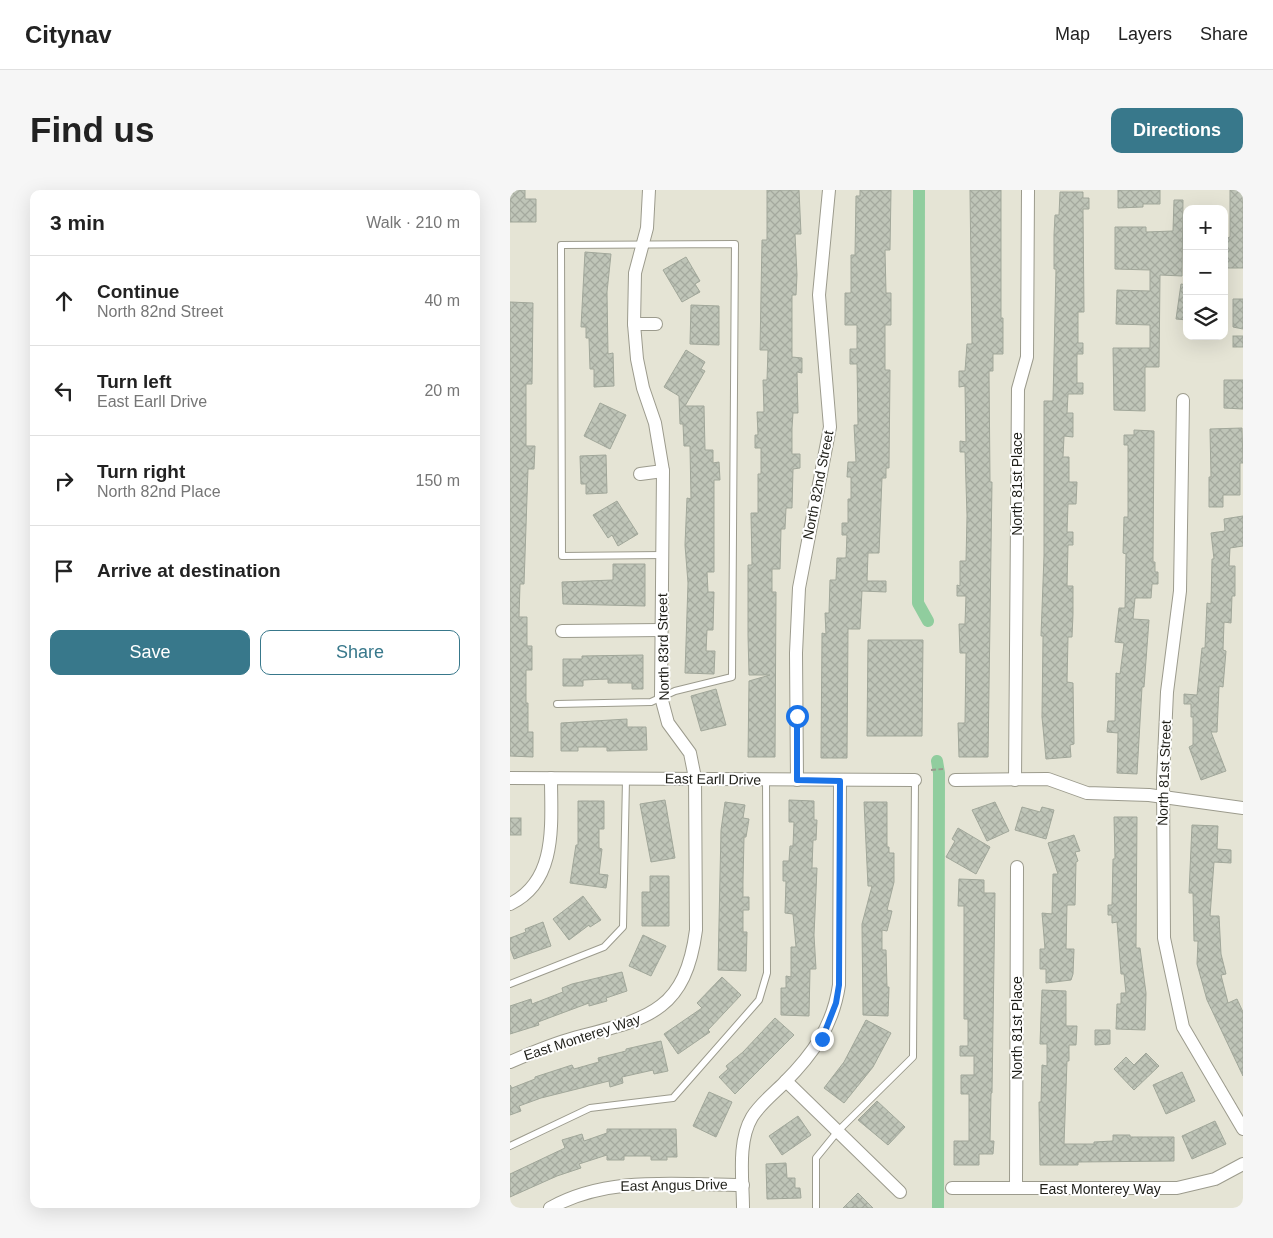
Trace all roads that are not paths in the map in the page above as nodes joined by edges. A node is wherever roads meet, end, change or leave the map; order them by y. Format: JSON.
{"nodes":[{"id":1,"x":649,"y":190,"type":"edge"},
{"id":2,"x":829,"y":190,"type":"edge"},
{"id":3,"x":1028,"y":190,"type":"edge"},
{"id":4,"x":641,"y":245,"type":"junction"},
{"id":5,"x":634,"y":324,"type":"junction"},
{"id":6,"x":656,"y":324,"type":"dead end"},
{"id":7,"x":1183,"y":400,"type":"dead end"},
{"id":8,"x":663,"y":471,"type":"junction"},
{"id":9,"x":640,"y":474,"type":"dead end"},
{"id":10,"x":663,"y":556,"type":"junction"},
{"id":11,"x":661,"y":630,"type":"junction"},
{"id":12,"x":562,"y":631,"type":"dead end"},
{"id":13,"x":661,"y":697,"type":"junction"},
{"id":14,"x":558,"y":704,"type":"dead end"},
{"id":15,"x":510,"y":778,"type":"edge"},
{"id":16,"x":551,"y":778,"type":"junction"},
{"id":17,"x":695,"y":778,"type":"junction"},
{"id":18,"x":626,"y":779,"type":"junction"},
{"id":19,"x":766,"y":779,"type":"junction"},
{"id":20,"x":797,"y":780,"type":"junction"},
{"id":21,"x":915,"y":780,"type":"joint"},
{"id":22,"x":955,"y":780,"type":"dead end"},
{"id":23,"x":1015,"y":780,"type":"junction"},
{"id":24,"x":840,"y":781,"type":"junction"},
{"id":25,"x":1163,"y":796,"type":"junction"},
{"id":26,"x":1243,"y":808,"type":"edge"},
{"id":27,"x":1017,"y":867,"type":"dead end"},
{"id":28,"x":510,"y":904,"type":"edge"},
{"id":29,"x":690,"y":964,"type":"joint"},
{"id":30,"x":510,"y":984,"type":"edge"},
{"id":31,"x":510,"y":1062,"type":"edge"},
{"id":32,"x":786,"y":1081,"type":"junction"},
{"id":33,"x":1243,"y":1129,"type":"edge"},
{"id":34,"x":838,"y":1131,"type":"junction"},
{"id":35,"x":510,"y":1146,"type":"edge"},
{"id":36,"x":1243,"y":1164,"type":"edge"},
{"id":37,"x":743,"y":1185,"type":"junction"},
{"id":38,"x":952,"y":1188,"type":"dead end"},
{"id":39,"x":1016,"y":1188,"type":"junction"},
{"id":40,"x":900,"y":1192,"type":"dead end"},
{"id":41,"x":563,"y":1205,"type":"edge"},
{"id":42,"x":550,"y":1208,"type":"edge"},
{"id":43,"x":743,"y":1208,"type":"edge"},
{"id":44,"x":816,"y":1208,"type":"edge"}],
"edges":[{"from":1,"to":4,"type":"street","name":"North 83rd Street"},
{"from":2,"to":20,"type":"street","name":"North 82nd Street"},
{"from":3,"to":23,"type":"street","name":"North 81st Place"},
{"from":4,"to":5,"type":"street","name":"North 83rd Street"},
{"from":4,"to":10,"type":"lane"},
{"from":4,"to":13,"type":"lane"},
{"from":5,"to":6,"type":"street"},
{"from":5,"to":8,"type":"street","name":"North 83rd Street"},
{"from":7,"to":25,"type":"street","name":"North 81st Street"},
{"from":8,"to":9,"type":"street"},
{"from":8,"to":10,"type":"street","name":"North 83rd Street"},
{"from":10,"to":11,"type":"street","name":"North 83rd Street"},
{"from":11,"to":12,"type":"street"},
{"from":11,"to":13,"type":"street","name":"North 83rd Street"},
{"from":13,"to":14,"type":"lane"},
{"from":13,"to":17,"type":"street","name":"North 83rd Street"},
{"from":15,"to":16,"type":"street","name":"East Earll Drive"},
{"from":16,"to":18,"type":"street","name":"East Earll Drive"},
{"from":16,"to":28,"type":"street"},
{"from":17,"to":18,"type":"street","name":"East Earll Drive"},
{"from":17,"to":19,"type":"street","name":"East Earll Drive"},
{"from":17,"to":29,"type":"street","name":"North 83rd Street"},
{"from":18,"to":30,"type":"lane"},
{"from":19,"to":20,"type":"street","name":"East Earll Drive"},
{"from":19,"to":35,"type":"lane"},
{"from":20,"to":24,"type":"street","name":"East Earll Drive"},
{"from":21,"to":24,"type":"street","name":"East Earll Drive"},
{"from":21,"to":34,"type":"lane"},
{"from":22,"to":23,"type":"street"},
{"from":23,"to":25,"type":"street"},
{"from":24,"to":32,"type":"street"},
{"from":25,"to":26,"type":"street"},
{"from":25,"to":33,"type":"street","name":"North 81st Street"},
{"from":27,"to":39,"type":"street","name":"North 81st Place"},
{"from":29,"to":31,"type":"street","name":"East Monterey Way"},
{"from":32,"to":34,"type":"street"},
{"from":32,"to":37,"type":"street"},
{"from":34,"to":40,"type":"street"},
{"from":34,"to":44,"type":"lane"},
{"from":36,"to":39,"type":"street","name":"East Monterey Way"},
{"from":37,"to":41,"type":"street","name":"East Angus Drive"},
{"from":37,"to":43,"type":"street"},
{"from":38,"to":39,"type":"street","name":"East Monterey Way"},
{"from":41,"to":42,"type":"street","name":"East Angus Drive"}]}
